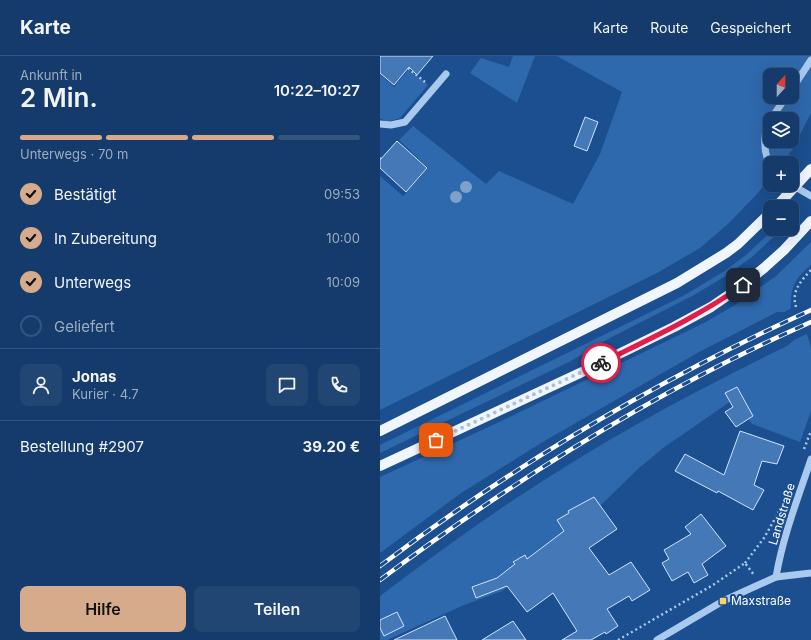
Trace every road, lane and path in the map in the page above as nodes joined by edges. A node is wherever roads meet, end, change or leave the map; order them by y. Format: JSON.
{"nodes":[{"id":1,"x":811,"y":60,"type":"edge"},
{"id":2,"x":408,"y":68,"type":"dead end"},
{"id":3,"x":446,"y":74,"type":"dead end"},
{"id":4,"x":799,"y":78,"type":"edge"},
{"id":5,"x":433,"y":88,"type":"junction"},
{"id":6,"x":380,"y":124,"type":"edge"},
{"id":7,"x":811,"y":168,"type":"edge"},
{"id":8,"x":799,"y":180,"type":"edge"},
{"id":9,"x":799,"y":189,"type":"edge"},
{"id":10,"x":788,"y":192,"type":"edge"},
{"id":11,"x":811,"y":196,"type":"edge"},
{"id":12,"x":782,"y":200,"type":"edge"},
{"id":13,"x":763,"y":220,"type":"edge"},
{"id":14,"x":811,"y":221,"type":"edge"},
{"id":15,"x":811,"y":270,"type":"edge"},
{"id":16,"x":796,"y":307,"type":"dead end"},
{"id":17,"x":380,"y":431,"type":"edge"},
{"id":18,"x":811,"y":431,"type":"edge"},
{"id":19,"x":803,"y":452,"type":"dead end"},
{"id":20,"x":811,"y":459,"type":"edge"},
{"id":21,"x":380,"y":466,"type":"edge"},
{"id":22,"x":784,"y":501,"type":"dead end"},
{"id":23,"x":745,"y":562,"type":"junction"},
{"id":24,"x":811,"y":573,"type":"edge"},
{"id":25,"x":776,"y":577,"type":"junction"},
{"id":26,"x":760,"y":584,"type":"junction"},
{"id":27,"x":618,"y":640,"type":"edge"},
{"id":28,"x":657,"y":640,"type":"edge"}],
"edges":[{"from":1,"to":4,"type":"street"},
{"from":2,"to":5,"type":"path"},
{"from":3,"to":5,"type":"street"},
{"from":5,"to":6,"type":"street"},
{"from":7,"to":8,"type":"main road"},
{"from":9,"to":11,"type":"street"},
{"from":10,"to":12,"type":"main road"},
{"from":13,"to":17,"type":"main road"},
{"from":14,"to":21,"type":"main road"},
{"from":15,"to":16,"type":"path"},
{"from":18,"to":19,"type":"path"},
{"from":20,"to":25,"type":"street","name":"Landstraße"},
{"from":22,"to":23,"type":"path"},
{"from":23,"to":26,"type":"path"},
{"from":23,"to":27,"type":"path"},
{"from":24,"to":25,"type":"street"},
{"from":25,"to":26,"type":"street"},
{"from":26,"to":28,"type":"street"}]}
